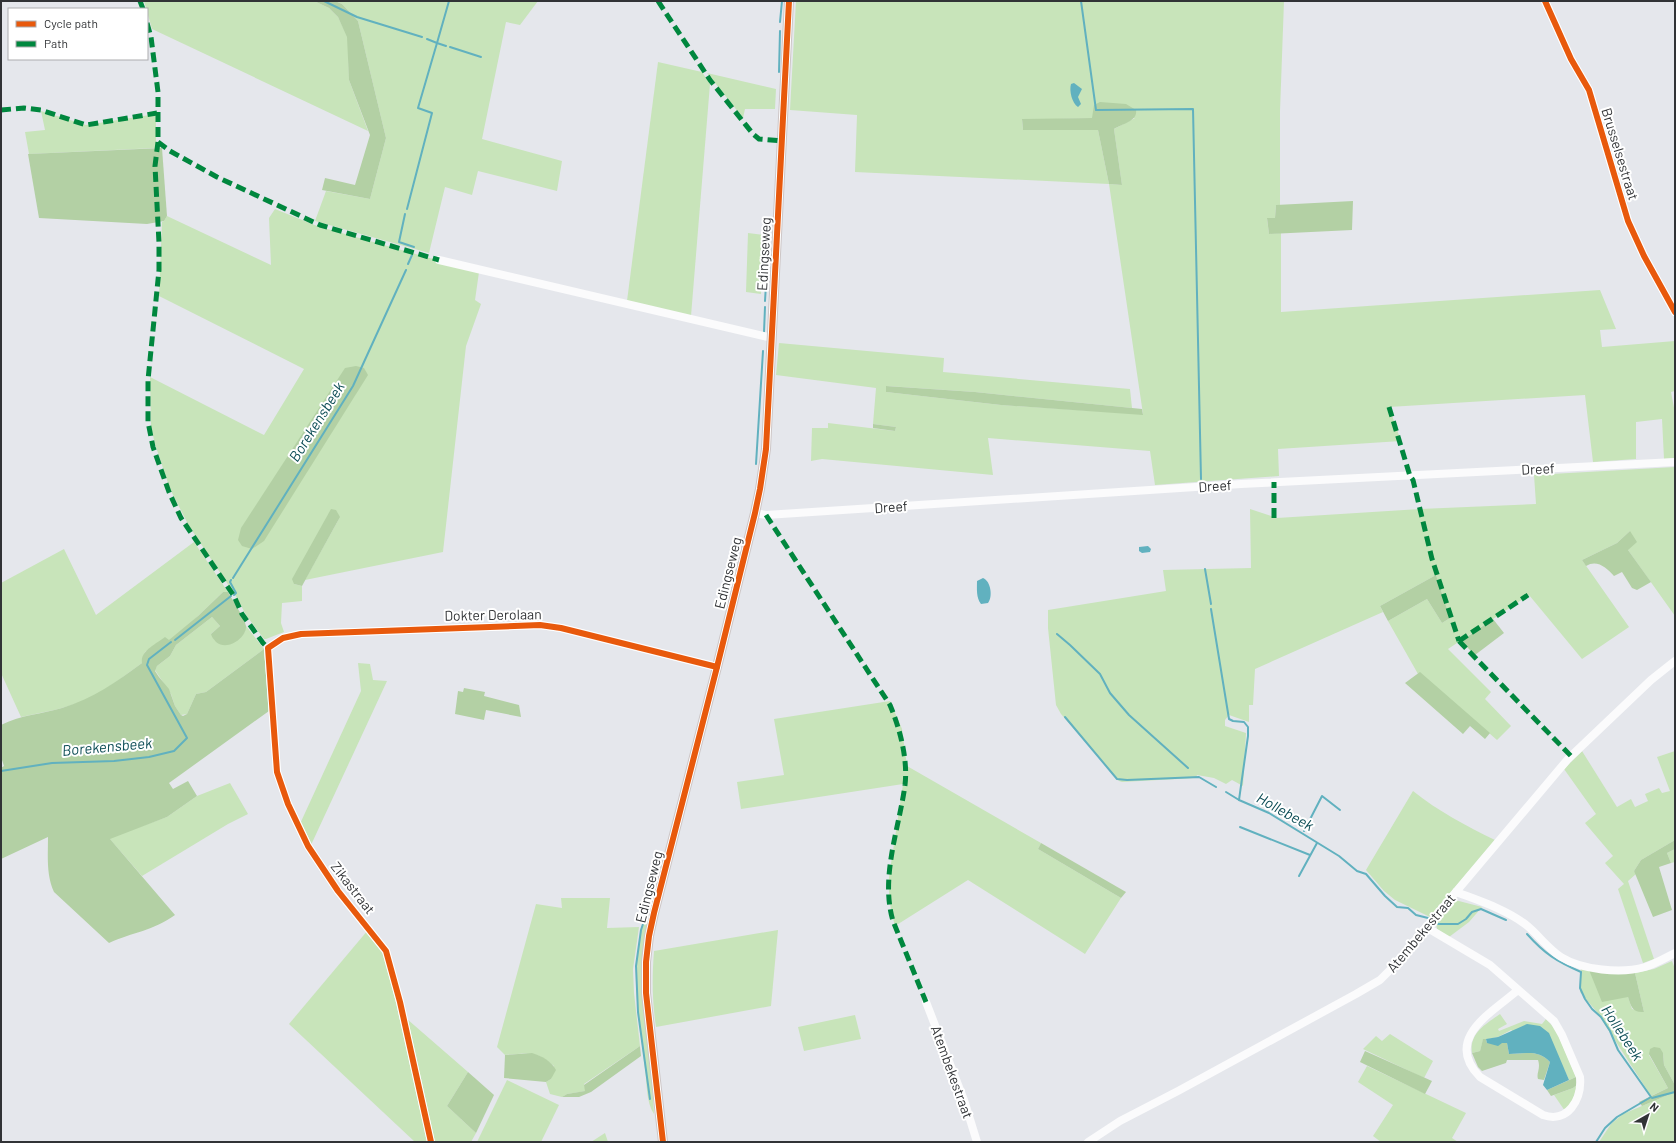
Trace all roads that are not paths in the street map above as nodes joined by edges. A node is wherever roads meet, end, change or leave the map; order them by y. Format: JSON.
{"nodes":[{"id":1,"x":789,"y":1,"type":"edge"},
{"id":2,"x":1545,"y":1,"type":"edge"},
{"id":3,"x":439,"y":260,"type":"dead end"},
{"id":4,"x":1675,"y":312,"type":"edge"},
{"id":5,"x":772,"y":338,"type":"junction"},
{"id":6,"x":1675,"y":462,"type":"edge"},
{"id":7,"x":755,"y":513,"type":"junction"},
{"id":8,"x":268,"y":648,"type":"joint"},
{"id":9,"x":1675,"y":661,"type":"edge"},
{"id":10,"x":717,"y":667,"type":"junction"},
{"id":11,"x":1456,"y":892,"type":"junction"},
{"id":12,"x":1426,"y":927,"type":"junction"},
{"id":13,"x":1675,"y":953,"type":"edge"},
{"id":14,"x":1518,"y":990,"type":"junction"},
{"id":15,"x":926,"y":1002,"type":"dead end"},
{"id":16,"x":431,"y":1142,"type":"edge"},
{"id":17,"x":663,"y":1142,"type":"edge"},
{"id":18,"x":977,"y":1142,"type":"edge"},
{"id":19,"x":1088,"y":1142,"type":"edge"}],
"edges":[{"from":1,"to":5,"type":"main road","name":"Edingseweg"},
{"from":2,"to":4,"type":"street","name":"Brusselsestraat"},
{"from":3,"to":5,"type":"street"},
{"from":5,"to":7,"type":"main road","name":"Edingseweg"},
{"from":6,"to":7,"type":"street","name":"Dreef"},
{"from":7,"to":10,"type":"main road","name":"Edingseweg"},
{"from":8,"to":10,"type":"street","name":"Dokter Derolaan"},
{"from":8,"to":16,"type":"street","name":"Zikastraat"},
{"from":9,"to":11,"type":"street","name":"Atembekestraat"},
{"from":10,"to":17,"type":"main road","name":"Edingseweg"},
{"from":11,"to":12,"type":"street","name":"Atembekestraat"},
{"from":11,"to":13,"type":"street"},
{"from":12,"to":14,"type":"street"},
{"from":12,"to":19,"type":"street","name":"Atembekestraat"},
{"from":14,"to":14,"type":"street"},
{"from":15,"to":18,"type":"street","name":"Atembekestraat"}]}
